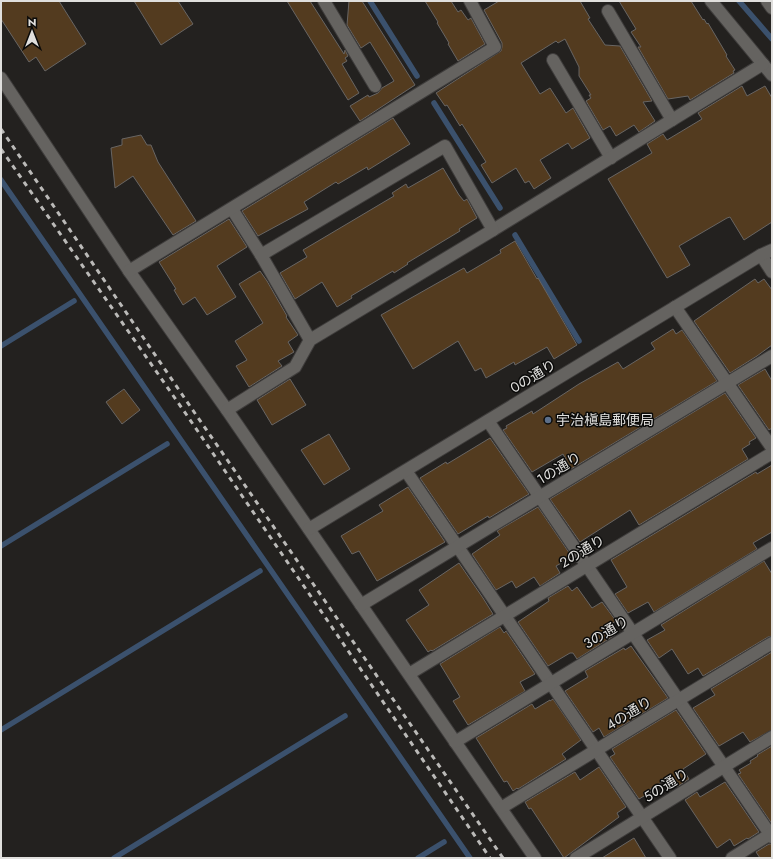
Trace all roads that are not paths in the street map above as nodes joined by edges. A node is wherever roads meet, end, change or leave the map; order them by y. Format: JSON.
{"nodes":[{"id":1,"x":324,"y":1,"type":"edge"},
{"id":2,"x":711,"y":1,"type":"edge"},
{"id":3,"x":767,"y":1,"type":"edge"},
{"id":4,"x":474,"y":2,"type":"edge"},
{"id":5,"x":772,"y":8,"type":"edge"},
{"id":6,"x":608,"y":11,"type":"dead end"},
{"id":7,"x":552,"y":60,"type":"dead end"},
{"id":8,"x":763,"y":64,"type":"junction"},
{"id":9,"x":772,"y":74,"type":"edge"},
{"id":10,"x":1,"y":78,"type":"edge"},
{"id":11,"x":375,"y":86,"type":"dead end"},
{"id":12,"x":672,"y":120,"type":"junction"},
{"id":13,"x":610,"y":158,"type":"junction"},
{"id":14,"x":232,"y":209,"type":"junction"},
{"id":15,"x":493,"y":230,"type":"junction"},
{"id":16,"x":772,"y":250,"type":"edge"},
{"id":17,"x":261,"y":255,"type":"junction"},
{"id":18,"x":761,"y":255,"type":"junction"},
{"id":19,"x":129,"y":271,"type":"junction"},
{"id":20,"x":772,"y":272,"type":"edge"},
{"id":21,"x":676,"y":307,"type":"junction"},
{"id":22,"x":310,"y":340,"type":"junction"},
{"id":23,"x":772,"y":356,"type":"edge"},
{"id":24,"x":728,"y":383,"type":"junction"},
{"id":25,"x":227,"y":410,"type":"junction"},
{"id":26,"x":488,"y":421,"type":"junction"},
{"id":27,"x":772,"y":448,"type":"edge"},
{"id":28,"x":772,"y":453,"type":"edge"},
{"id":29,"x":406,"y":471,"type":"junction"},
{"id":30,"x":540,"y":497,"type":"junction"},
{"id":31,"x":309,"y":530,"type":"junction"},
{"id":32,"x":458,"y":547,"type":"junction"},
{"id":33,"x":772,"y":548,"type":"edge"},
{"id":34,"x":587,"y":566,"type":"junction"},
{"id":35,"x":361,"y":605,"type":"junction"},
{"id":36,"x":505,"y":616,"type":"junction"},
{"id":37,"x":633,"y":633,"type":"junction"},
{"id":38,"x":772,"y":644,"type":"edge"},
{"id":39,"x":408,"y":674,"type":"junction"},
{"id":40,"x":551,"y":683,"type":"junction"},
{"id":41,"x":679,"y":700,"type":"junction"},
{"id":42,"x":772,"y":737,"type":"edge"},
{"id":43,"x":455,"y":742,"type":"junction"},
{"id":44,"x":597,"y":750,"type":"junction"},
{"id":45,"x":724,"y":767,"type":"junction"},
{"id":46,"x":501,"y":808,"type":"junction"},
{"id":47,"x":642,"y":817,"type":"junction"},
{"id":48,"x":772,"y":835,"type":"edge"},
{"id":49,"x":535,"y":858,"type":"edge"},
{"id":50,"x":576,"y":858,"type":"edge"},
{"id":51,"x":670,"y":858,"type":"edge"},
{"id":52,"x":732,"y":858,"type":"edge"}],
"edges":[{"from":1,"to":11,"type":"street"},
{"from":2,"to":8,"type":"street"},
{"from":3,"to":5,"type":"street"},
{"from":4,"to":14,"type":"street"},
{"from":6,"to":12,"type":"street"},
{"from":7,"to":13,"type":"street"},
{"from":8,"to":9,"type":"street"},
{"from":8,"to":12,"type":"street"},
{"from":10,"to":19,"type":"street"},
{"from":12,"to":13,"type":"street"},
{"from":13,"to":15,"type":"street"},
{"from":14,"to":17,"type":"street"},
{"from":14,"to":19,"type":"street"},
{"from":15,"to":17,"type":"street"},
{"from":15,"to":22,"type":"street"},
{"from":16,"to":18,"type":"street","name":"0の通り"},
{"from":17,"to":22,"type":"street"},
{"from":18,"to":20,"type":"street"},
{"from":18,"to":21,"type":"street","name":"0の通り"},
{"from":19,"to":25,"type":"street"},
{"from":21,"to":24,"type":"street"},
{"from":21,"to":26,"type":"street","name":"0の通り"},
{"from":22,"to":25,"type":"street"},
{"from":23,"to":24,"type":"street","name":"1の通り"},
{"from":24,"to":27,"type":"street"},
{"from":24,"to":30,"type":"street","name":"1の通り"},
{"from":25,"to":31,"type":"street"},
{"from":26,"to":29,"type":"street","name":"0の通り"},
{"from":26,"to":30,"type":"street"},
{"from":28,"to":34,"type":"street","name":"2の通り"},
{"from":29,"to":31,"type":"street","name":"0の通り"},
{"from":29,"to":32,"type":"street"},
{"from":30,"to":32,"type":"street","name":"1の通り"},
{"from":30,"to":34,"type":"street"},
{"from":31,"to":35,"type":"street"},
{"from":32,"to":35,"type":"street","name":"1の通り"},
{"from":32,"to":36,"type":"street"},
{"from":33,"to":37,"type":"street","name":"3の通り"},
{"from":34,"to":36,"type":"street","name":"2の通り"},
{"from":34,"to":37,"type":"street"},
{"from":35,"to":39,"type":"street"},
{"from":36,"to":39,"type":"street","name":"2の通り"},
{"from":36,"to":40,"type":"street"},
{"from":37,"to":40,"type":"street","name":"3の通り"},
{"from":37,"to":41,"type":"street"},
{"from":38,"to":41,"type":"street","name":"4の通り"},
{"from":39,"to":43,"type":"street"},
{"from":40,"to":43,"type":"street","name":"3の通り"},
{"from":40,"to":44,"type":"street"},
{"from":41,"to":44,"type":"street","name":"4の通り"},
{"from":41,"to":45,"type":"street"},
{"from":42,"to":45,"type":"street","name":"5の通り"},
{"from":43,"to":46,"type":"street"},
{"from":44,"to":46,"type":"street","name":"4の通り"},
{"from":44,"to":47,"type":"street"},
{"from":45,"to":47,"type":"street","name":"5の通り"},
{"from":45,"to":48,"type":"street"},
{"from":46,"to":49,"type":"street"},
{"from":47,"to":50,"type":"street","name":"5の通り"},
{"from":47,"to":51,"type":"street"},
{"from":48,"to":52,"type":"street"}]}
